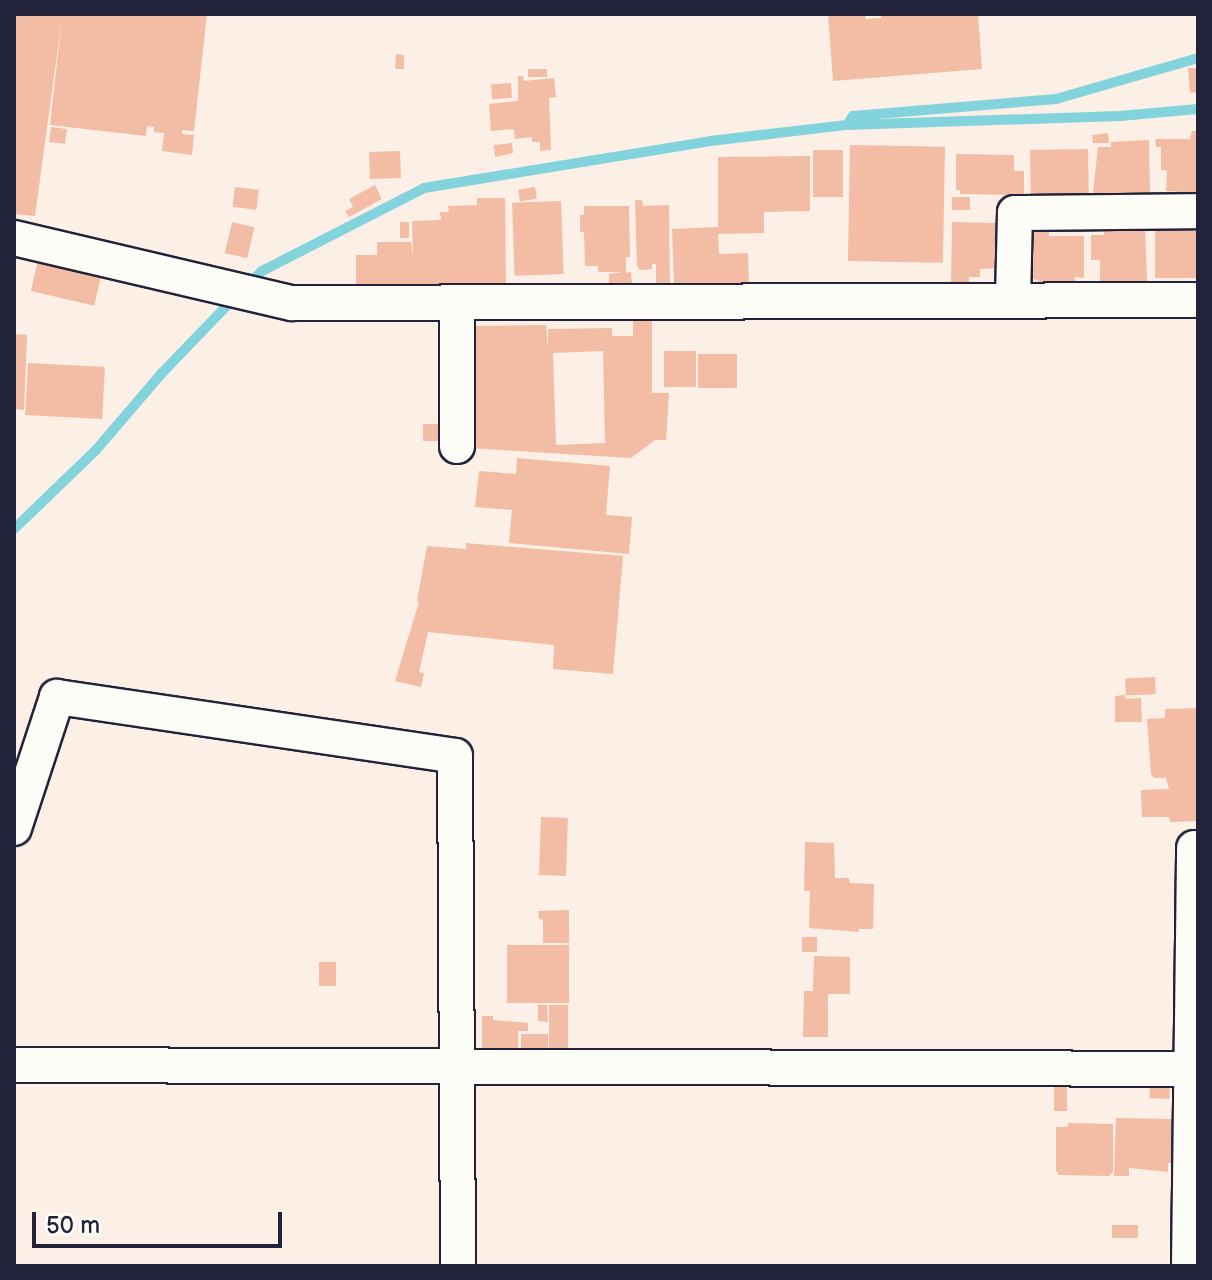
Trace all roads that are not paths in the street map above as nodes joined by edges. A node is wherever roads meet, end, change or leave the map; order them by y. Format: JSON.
{"nodes":[{"id":1,"x":1198,"y":211,"type":"edge"},
{"id":2,"x":14,"y":238,"type":"edge"},
{"id":3,"x":1013,"y":300,"type":"junction"},
{"id":4,"x":1198,"y":300,"type":"edge"},
{"id":5,"x":457,"y":303,"type":"junction"},
{"id":6,"x":457,"y":446,"type":"dead end"},
{"id":7,"x":14,"y":828,"type":"edge"},
{"id":8,"x":1194,"y":848,"type":"dead end"},
{"id":9,"x":14,"y":1065,"type":"edge"},
{"id":10,"x":459,"y":1065,"type":"junction"},
{"id":11,"x":1194,"y":1069,"type":"edge"},
{"id":12,"x":458,"y":1266,"type":"edge"},
{"id":13,"x":1189,"y":1266,"type":"edge"}],
"edges":[{"from":1,"to":3,"type":"street"},
{"from":2,"to":5,"type":"street"},
{"from":3,"to":4,"type":"street"},
{"from":3,"to":5,"type":"street"},
{"from":5,"to":6,"type":"street"},
{"from":7,"to":10,"type":"street"},
{"from":8,"to":11,"type":"street"},
{"from":9,"to":10,"type":"street"},
{"from":10,"to":11,"type":"street"},
{"from":10,"to":12,"type":"street"},
{"from":11,"to":13,"type":"street"}]}
